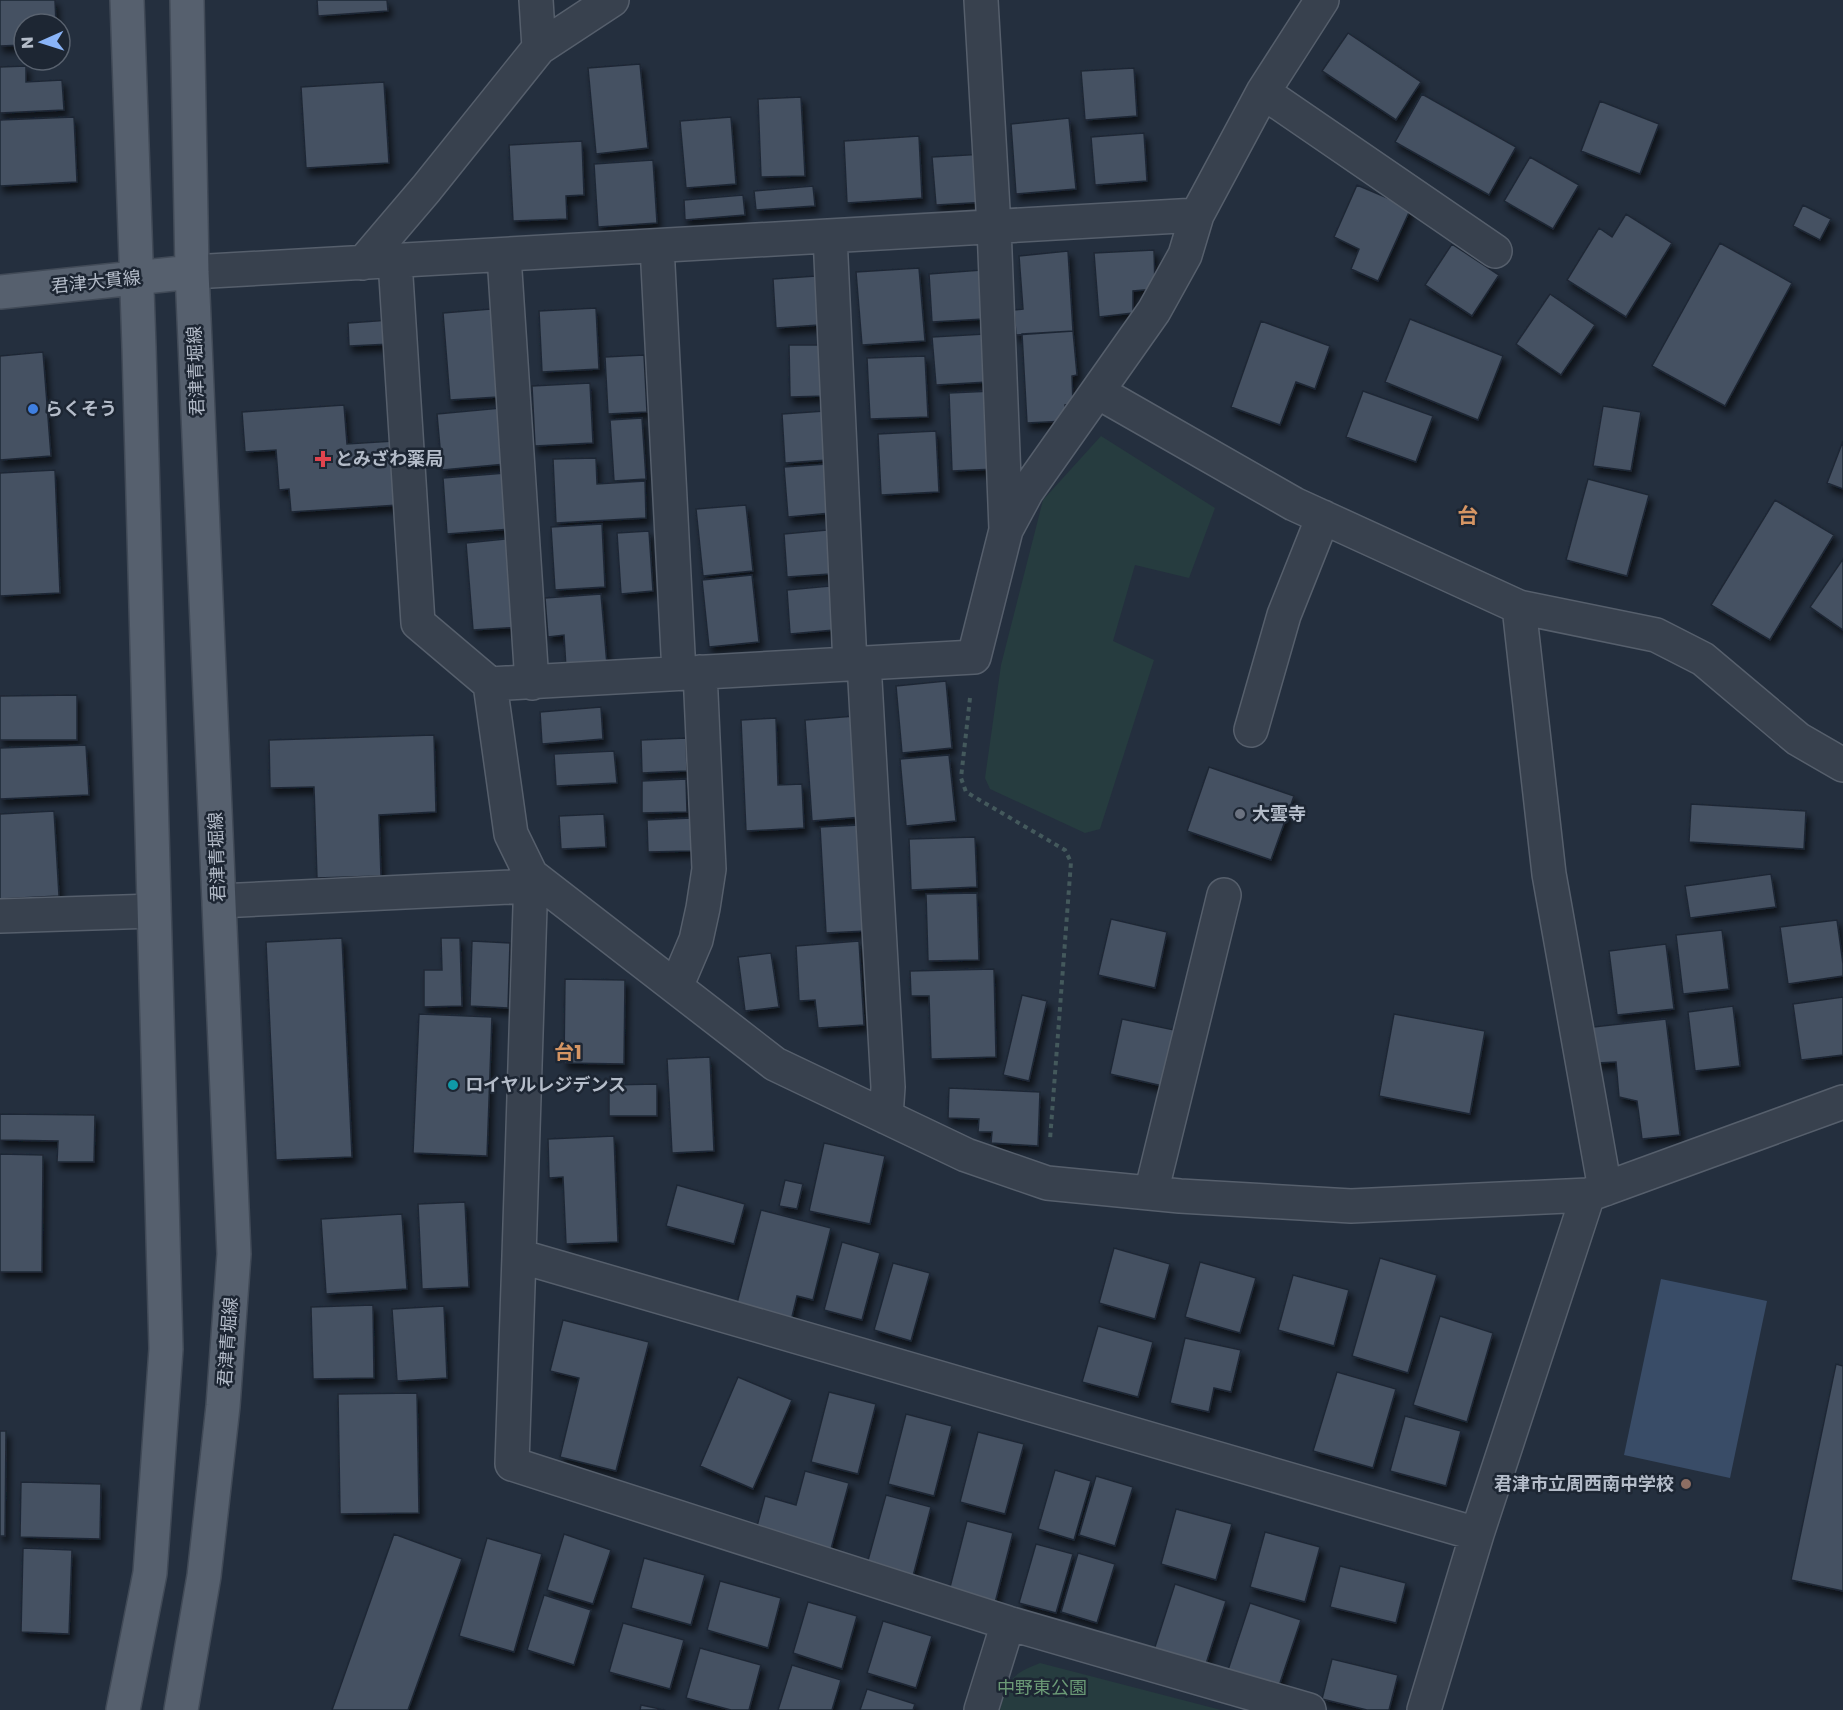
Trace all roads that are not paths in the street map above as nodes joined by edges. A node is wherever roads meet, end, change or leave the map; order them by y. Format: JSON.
{"nodes":[{"id":1,"x":127,"y":0,"type":"edge"},
{"id":2,"x":187,"y":0,"type":"edge"},
{"id":3,"x":536,"y":0,"type":"edge"},
{"id":4,"x":612,"y":0,"type":"edge"},
{"id":5,"x":981,"y":0,"type":"edge"},
{"id":6,"x":1322,"y":0,"type":"edge"},
{"id":7,"x":539,"y":48,"type":"junction"},
{"id":8,"x":1263,"y":92,"type":"junction"},
{"id":9,"x":1197,"y":215,"type":"junction"},
{"id":10,"x":994,"y":227,"type":"junction"},
{"id":11,"x":830,"y":237,"type":"junction"},
{"id":12,"x":657,"y":246,"type":"junction"},
{"id":13,"x":1495,"y":251,"type":"dead end"},
{"id":14,"x":504,"y":255,"type":"junction"},
{"id":15,"x":395,"y":261,"type":"junction"},
{"id":16,"x":363,"y":263,"type":"junction"},
{"id":17,"x":192,"y":273,"type":"junction"},
{"id":18,"x":137,"y":278,"type":"junction"},
{"id":19,"x":0,"y":292,"type":"edge"},
{"id":20,"x":1098,"y":392,"type":"junction"},
{"id":21,"x":1323,"y":517,"type":"junction"},
{"id":22,"x":1006,"y":530,"type":"junction"},
{"id":23,"x":1519,"y":607,"type":"junction"},
{"id":24,"x":857,"y":663,"type":"junction"},
{"id":25,"x":689,"y":673,"type":"junction"},
{"id":26,"x":532,"y":683,"type":"junction"},
{"id":27,"x":490,"y":684,"type":"junction"},
{"id":28,"x":1251,"y":730,"type":"dead end"},
{"id":29,"x":1843,"y":765,"type":"edge"},
{"id":30,"x":531,"y":880,"type":"junction"},
{"id":31,"x":1224,"y":896,"type":"dead end"},
{"id":32,"x":219,"y":901,"type":"junction"},
{"id":33,"x":154,"y":911,"type":"junction"},
{"id":34,"x":0,"y":916,"type":"edge"},
{"id":35,"x":676,"y":987,"type":"junction"},
{"id":36,"x":1843,"y":1102,"type":"edge"},
{"id":37,"x":886,"y":1117,"type":"junction"},
{"id":38,"x":1596,"y":1192,"type":"junction"},
{"id":39,"x":1151,"y":1193,"type":"junction"},
{"id":40,"x":519,"y":1256,"type":"junction"},
{"id":41,"x":1477,"y":1534,"type":"junction"},
{"id":42,"x":1008,"y":1623,"type":"junction"},
{"id":43,"x":123,"y":1710,"type":"edge"},
{"id":44,"x":181,"y":1710,"type":"edge"},
{"id":45,"x":981,"y":1710,"type":"edge"},
{"id":46,"x":1309,"y":1710,"type":"edge"},
{"id":47,"x":1424,"y":1710,"type":"edge"}],
"edges":[{"from":1,"to":18,"type":"main road"},
{"from":2,"to":17,"type":"main road","name":"君津青堀線"},
{"from":3,"to":7,"type":"street"},
{"from":4,"to":7,"type":"street"},
{"from":5,"to":10,"type":"street"},
{"from":6,"to":8,"type":"street"},
{"from":7,"to":16,"type":"street"},
{"from":8,"to":9,"type":"street"},
{"from":8,"to":13,"type":"street"},
{"from":9,"to":10,"type":"street"},
{"from":9,"to":20,"type":"street"},
{"from":10,"to":11,"type":"street"},
{"from":10,"to":22,"type":"street"},
{"from":11,"to":12,"type":"street"},
{"from":11,"to":24,"type":"street"},
{"from":12,"to":14,"type":"street"},
{"from":12,"to":25,"type":"street"},
{"from":14,"to":15,"type":"street"},
{"from":14,"to":26,"type":"street"},
{"from":15,"to":16,"type":"street"},
{"from":15,"to":27,"type":"street"},
{"from":16,"to":17,"type":"street"},
{"from":17,"to":18,"type":"main road","name":"君津大貫線"},
{"from":17,"to":32,"type":"main road","name":"君津青堀線"},
{"from":18,"to":19,"type":"main road","name":"君津大貫線"},
{"from":18,"to":33,"type":"main road"},
{"from":20,"to":21,"type":"street"},
{"from":20,"to":22,"type":"street"},
{"from":21,"to":23,"type":"street"},
{"from":21,"to":28,"type":"street"},
{"from":22,"to":24,"type":"street"},
{"from":23,"to":29,"type":"street"},
{"from":23,"to":38,"type":"street"},
{"from":24,"to":25,"type":"street"},
{"from":24,"to":37,"type":"street"},
{"from":25,"to":26,"type":"street"},
{"from":25,"to":35,"type":"street"},
{"from":26,"to":27,"type":"street"},
{"from":27,"to":30,"type":"street"},
{"from":30,"to":32,"type":"street"},
{"from":30,"to":35,"type":"street"},
{"from":30,"to":40,"type":"street"},
{"from":31,"to":39,"type":"street"},
{"from":32,"to":44,"type":"main road","name":"君津青堀線"},
{"from":33,"to":34,"type":"street"},
{"from":33,"to":43,"type":"main road"},
{"from":35,"to":37,"type":"street"},
{"from":36,"to":38,"type":"street"},
{"from":37,"to":39,"type":"street"},
{"from":38,"to":39,"type":"street"},
{"from":38,"to":41,"type":"street"},
{"from":40,"to":41,"type":"street"},
{"from":40,"to":42,"type":"street"},
{"from":41,"to":47,"type":"street"},
{"from":42,"to":45,"type":"street"},
{"from":42,"to":46,"type":"street"}]}
